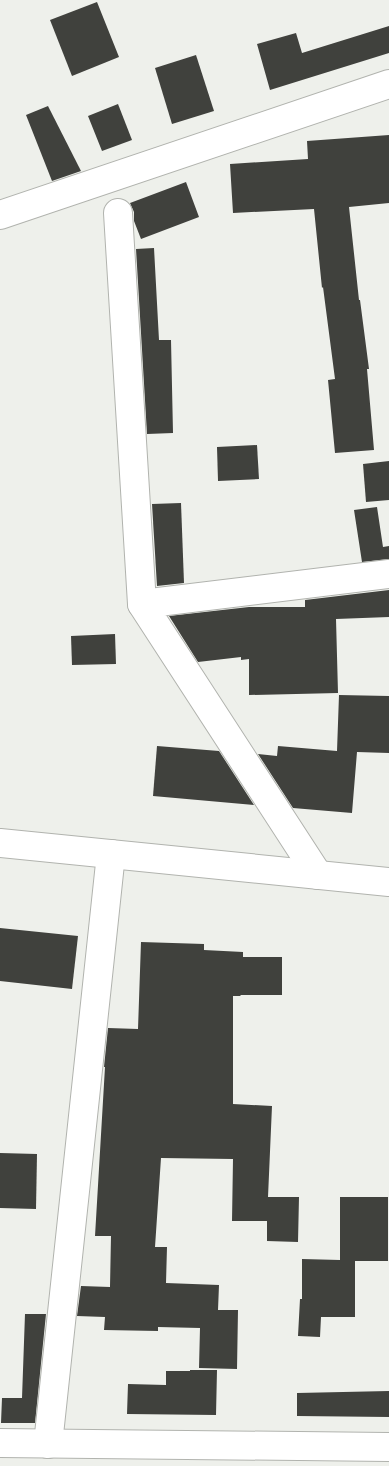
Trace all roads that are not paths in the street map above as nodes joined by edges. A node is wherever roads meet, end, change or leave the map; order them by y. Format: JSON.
{"nodes":[{"id":1,"x":389,"y":84,"type":"edge"},
{"id":2,"x":118,"y":213,"type":"dead end"},
{"id":3,"x":0,"y":215,"type":"edge"},
{"id":4,"x":389,"y":574,"type":"edge"},
{"id":5,"x":142,"y":604,"type":"junction"},
{"id":6,"x":0,"y":843,"type":"edge"},
{"id":7,"x":111,"y":854,"type":"junction"},
{"id":8,"x":318,"y":875,"type":"junction"},
{"id":9,"x":389,"y":882,"type":"edge"},
{"id":10,"x":0,"y":1443,"type":"edge"},
{"id":11,"x":48,"y":1444,"type":"junction"},
{"id":12,"x":389,"y":1447,"type":"edge"},
{"id":13,"x":332,"y":1456,"type":"edge"}],
"edges":[{"from":1,"to":3,"type":"street"},
{"from":2,"to":5,"type":"street"},
{"from":4,"to":5,"type":"street"},
{"from":5,"to":8,"type":"street"},
{"from":6,"to":7,"type":"street"},
{"from":7,"to":8,"type":"street"},
{"from":7,"to":11,"type":"street"},
{"from":8,"to":9,"type":"street"},
{"from":10,"to":11,"type":"street"},
{"from":11,"to":13,"type":"street"},
{"from":12,"to":13,"type":"street"}]}
